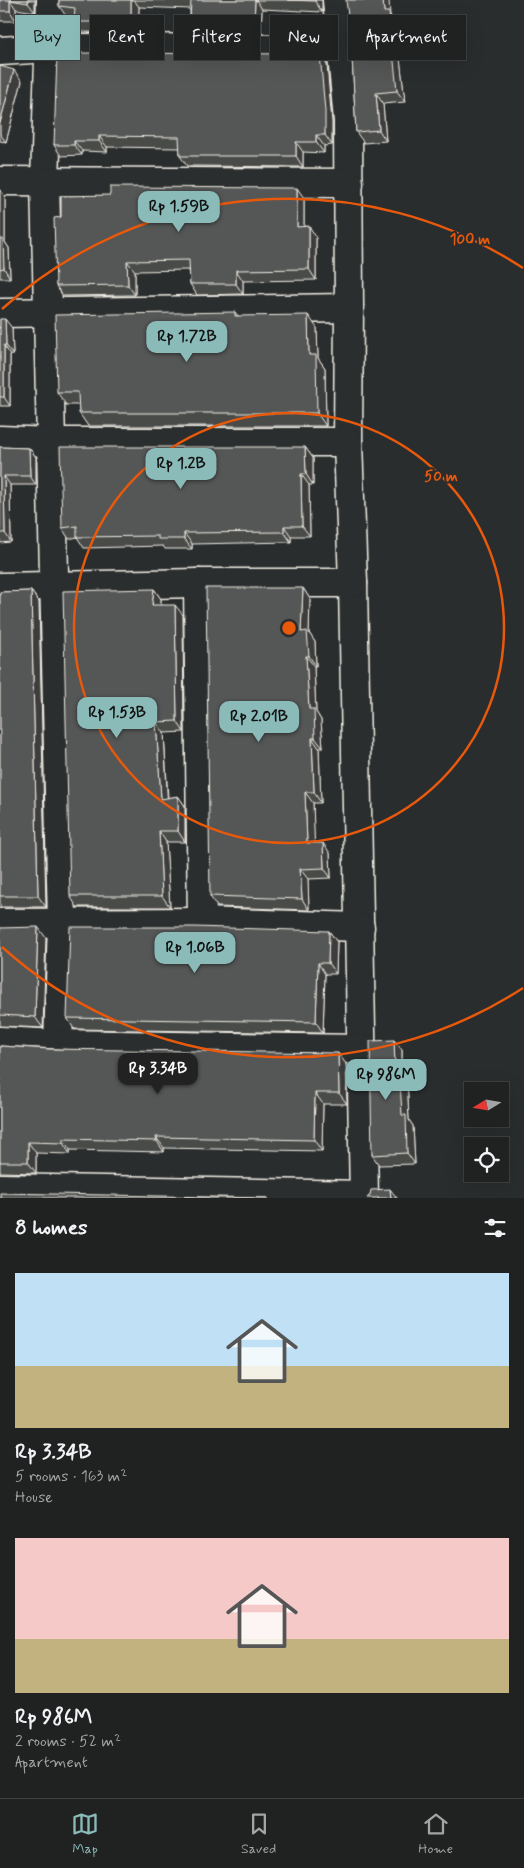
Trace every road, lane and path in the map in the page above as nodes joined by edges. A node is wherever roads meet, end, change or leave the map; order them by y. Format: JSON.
{"nodes":[{"id":1,"x":51,"y":0,"type":"edge"},
{"id":2,"x":337,"y":0,"type":"edge"},
{"id":3,"x":50,"y":15,"type":"edge"},
{"id":4,"x":80,"y":48,"type":"edge"},
{"id":5,"x":343,"y":49,"type":"junction"},
{"id":6,"x":15,"y":50,"type":"edge"},
{"id":7,"x":0,"y":51,"type":"edge"},
{"id":8,"x":49,"y":60,"type":"edge"},
{"id":9,"x":0,"y":181,"type":"edge"},
{"id":10,"x":45,"y":181,"type":"junction"},
{"id":11,"x":349,"y":183,"type":"junction"},
{"id":12,"x":350,"y":308,"type":"junction"},
{"id":13,"x":49,"y":312,"type":"junction"},
{"id":14,"x":0,"y":313,"type":"edge"},
{"id":15,"x":0,"y":440,"type":"edge"},
{"id":16,"x":52,"y":442,"type":"junction"},
{"id":17,"x":348,"y":442,"type":"junction"},
{"id":18,"x":198,"y":582,"type":"junction"},
{"id":19,"x":353,"y":583,"type":"junction"},
{"id":20,"x":54,"y":586,"type":"junction"},
{"id":21,"x":0,"y":587,"type":"edge"},
{"id":22,"x":202,"y":922,"type":"junction"},
{"id":23,"x":0,"y":923,"type":"edge"},
{"id":24,"x":62,"y":923,"type":"junction"},
{"id":25,"x":360,"y":927,"type":"junction"},
{"id":26,"x":0,"y":1041,"type":"edge"},
{"id":27,"x":58,"y":1044,"type":"junction"},
{"id":28,"x":360,"y":1049,"type":"junction"},
{"id":29,"x":0,"y":1188,"type":"edge"},
{"id":30,"x":364,"y":1196,"type":"edge"}],
"edges":[{"from":1,"to":3,"type":"street"},
{"from":2,"to":5,"type":"street"},
{"from":4,"to":5,"type":"street"},
{"from":5,"to":11,"type":"street"},
{"from":6,"to":7,"type":"street"},
{"from":8,"to":10,"type":"street"},
{"from":9,"to":10,"type":"street"},
{"from":10,"to":11,"type":"street"},
{"from":10,"to":13,"type":"street"},
{"from":11,"to":12,"type":"street"},
{"from":12,"to":13,"type":"street"},
{"from":12,"to":17,"type":"street"},
{"from":13,"to":14,"type":"street"},
{"from":13,"to":16,"type":"street"},
{"from":15,"to":16,"type":"street"},
{"from":16,"to":17,"type":"street"},
{"from":16,"to":20,"type":"street"},
{"from":17,"to":19,"type":"street"},
{"from":18,"to":19,"type":"street"},
{"from":18,"to":20,"type":"street"},
{"from":18,"to":22,"type":"street"},
{"from":19,"to":25,"type":"street"},
{"from":20,"to":21,"type":"street"},
{"from":20,"to":24,"type":"street"},
{"from":22,"to":24,"type":"street"},
{"from":22,"to":25,"type":"street"},
{"from":23,"to":24,"type":"street"},
{"from":24,"to":27,"type":"street"},
{"from":25,"to":28,"type":"street"},
{"from":26,"to":27,"type":"street"},
{"from":27,"to":28,"type":"street"},
{"from":28,"to":30,"type":"street"},
{"from":29,"to":30,"type":"street"}]}
